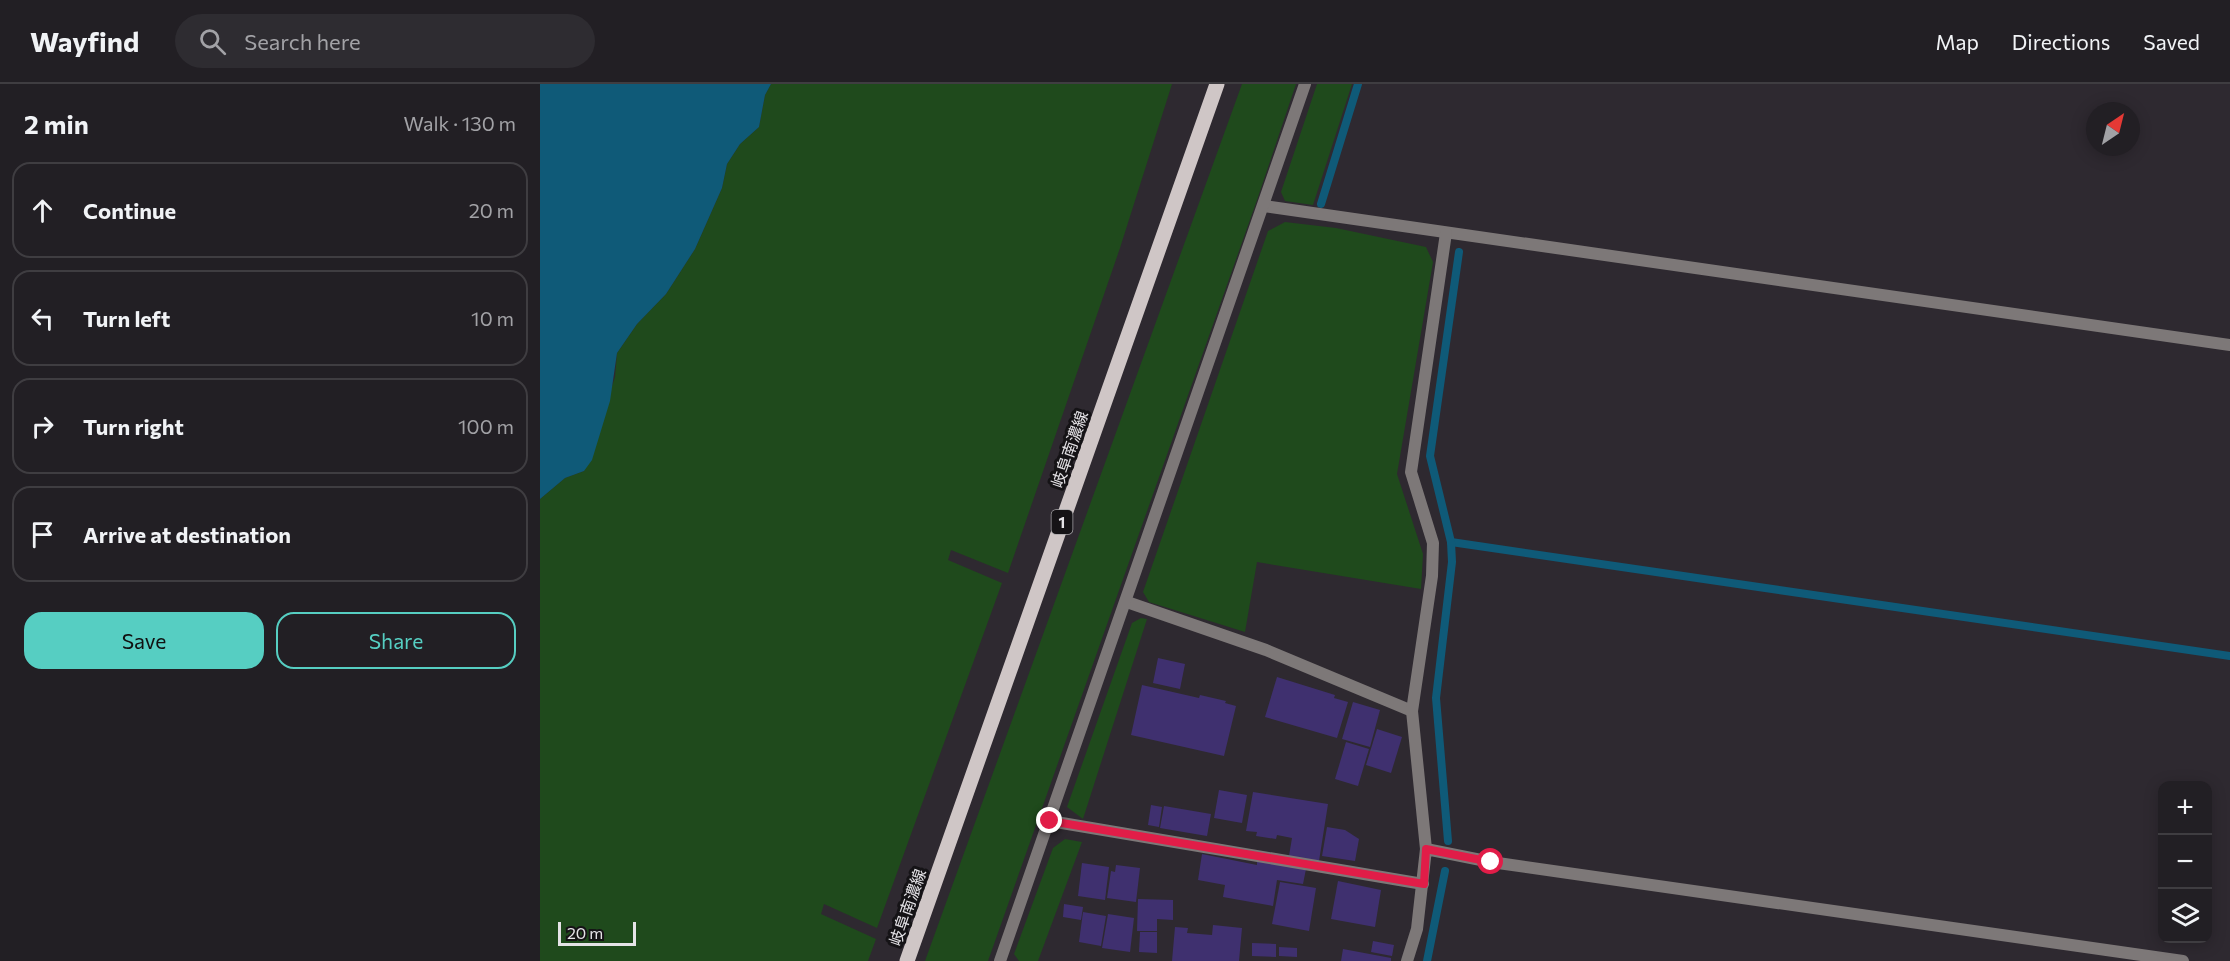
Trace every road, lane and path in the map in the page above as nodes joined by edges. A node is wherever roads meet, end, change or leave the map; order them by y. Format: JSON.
{"nodes":[{"id":1,"x":1217,"y":84,"type":"edge"},
{"id":2,"x":1305,"y":84,"type":"edge"},
{"id":3,"x":1264,"y":206,"type":"junction"},
{"id":4,"x":1446,"y":233,"type":"junction"},
{"id":5,"x":2230,"y":345,"type":"edge"},
{"id":6,"x":1127,"y":602,"type":"junction"},
{"id":7,"x":1412,"y":711,"type":"junction"},
{"id":8,"x":1050,"y":821,"type":"junction"},
{"id":9,"x":1426,"y":849,"type":"junction"},
{"id":10,"x":1424,"y":884,"type":"junction"},
{"id":11,"x":907,"y":961,"type":"edge"},
{"id":12,"x":1000,"y":961,"type":"edge"},
{"id":13,"x":1407,"y":961,"type":"edge"},
{"id":14,"x":2182,"y":961,"type":"edge"}],
"edges":[{"from":1,"to":11,"type":"main road","name":"岐阜南濃線","number":"1"},
{"from":2,"to":3,"type":"street"},
{"from":3,"to":4,"type":"street"},
{"from":3,"to":6,"type":"street"},
{"from":4,"to":5,"type":"street"},
{"from":4,"to":7,"type":"street"},
{"from":6,"to":7,"type":"street"},
{"from":6,"to":8,"type":"street"},
{"from":7,"to":9,"type":"street"},
{"from":8,"to":10,"type":"street"},
{"from":8,"to":12,"type":"street"},
{"from":9,"to":10,"type":"street"},
{"from":9,"to":14,"type":"street"},
{"from":10,"to":13,"type":"street"}]}
